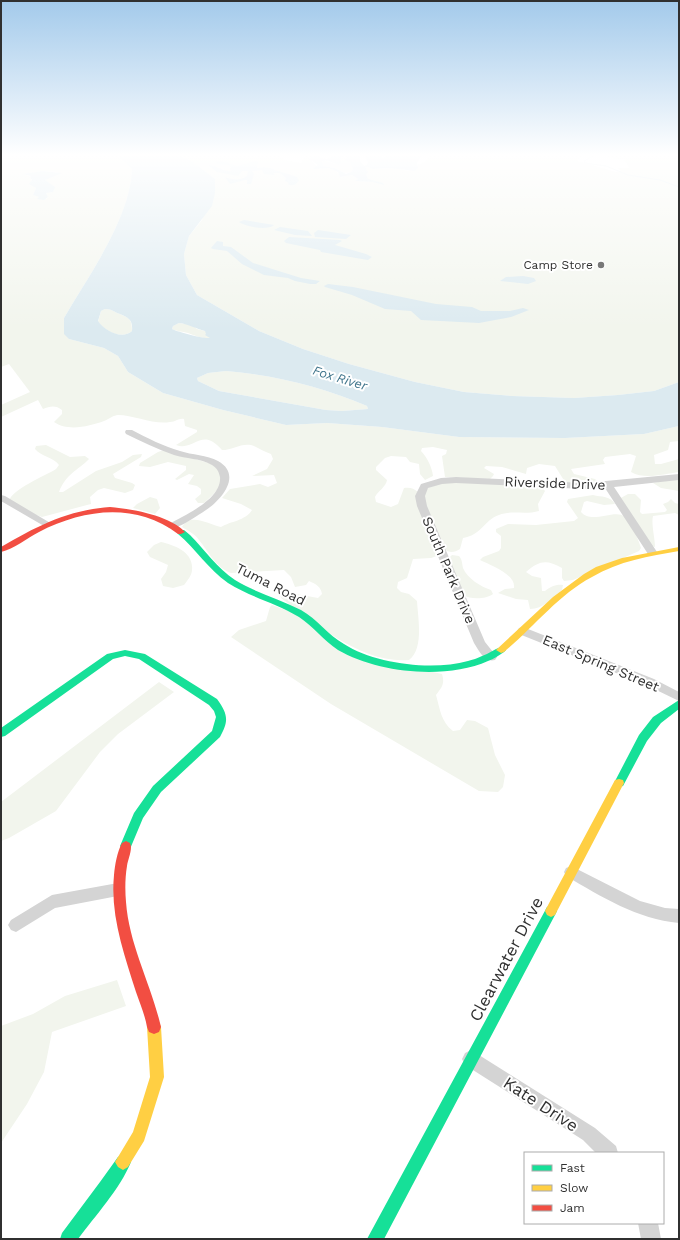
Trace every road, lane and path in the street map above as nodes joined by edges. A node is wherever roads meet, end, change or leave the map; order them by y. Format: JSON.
{"nodes":[{"id":1,"x":129,"y":432,"type":"dead end"},
{"id":2,"x":679,"y":477,"type":"edge"},
{"id":3,"x":430,"y":484,"type":"joint"},
{"id":4,"x":608,"y":485,"type":"junction"},
{"id":5,"x":2,"y":498,"type":"dead end"},
{"id":6,"x":47,"y":524,"type":"junction"},
{"id":7,"x":172,"y":526,"type":"junction"},
{"id":8,"x":679,"y":549,"type":"edge"},
{"id":9,"x":1,"y":550,"type":"edge"},
{"id":10,"x":652,"y":552,"type":"junction"},
{"id":11,"x":523,"y":631,"type":"junction"},
{"id":12,"x":490,"y":657,"type":"junction"},
{"id":13,"x":679,"y":697,"type":"edge"},
{"id":14,"x":679,"y":704,"type":"edge"},
{"id":15,"x":1,"y":733,"type":"edge"},
{"id":16,"x":571,"y":872,"type":"junction"},
{"id":17,"x":118,"y":890,"type":"junction"},
{"id":18,"x":679,"y":916,"type":"edge"},
{"id":19,"x":16,"y":925,"type":"dead end"},
{"id":20,"x":471,"y":1059,"type":"junction"},
{"id":21,"x":607,"y":1152,"type":"edge"},
{"id":22,"x":648,"y":1224,"type":"edge"},
{"id":23,"x":68,"y":1239,"type":"edge"},
{"id":24,"x":375,"y":1239,"type":"edge"},
{"id":25,"x":652,"y":1239,"type":"edge"}],
"edges":[{"from":1,"to":7,"type":"street"},
{"from":2,"to":4,"type":"street","name":"Riverside Drive"},
{"from":3,"to":4,"type":"street","name":"Riverside Drive"},
{"from":3,"to":12,"type":"street","name":"South Park Drive"},
{"from":4,"to":10,"type":"street"},
{"from":5,"to":6,"type":"street"},
{"from":6,"to":7,"type":"street","name":"Tuma Road"},
{"from":6,"to":9,"type":"street","name":"Tuma Road"},
{"from":7,"to":12,"type":"street","name":"Tuma Road"},
{"from":8,"to":10,"type":"street","name":"Tuma Road"},
{"from":10,"to":11,"type":"street","name":"Tuma Road"},
{"from":11,"to":12,"type":"street","name":"Tuma Road"},
{"from":11,"to":13,"type":"street","name":"East Spring Street"},
{"from":14,"to":16,"type":"street","name":"Clearwater Drive"},
{"from":15,"to":17,"type":"street"},
{"from":16,"to":18,"type":"street"},
{"from":16,"to":20,"type":"street","name":"Clearwater Drive"},
{"from":17,"to":19,"type":"street"},
{"from":17,"to":23,"type":"street"},
{"from":20,"to":21,"type":"street","name":"Kate Drive"},
{"from":20,"to":24,"type":"street","name":"Clearwater Drive"},
{"from":22,"to":25,"type":"street"}]}
